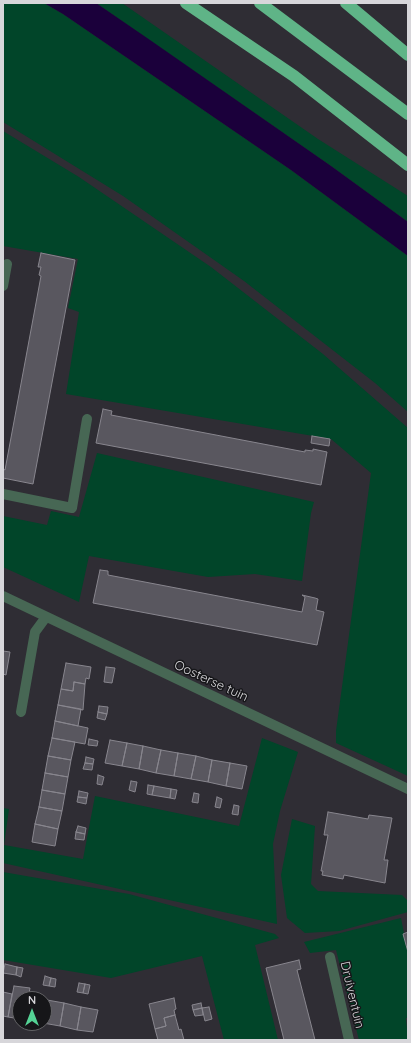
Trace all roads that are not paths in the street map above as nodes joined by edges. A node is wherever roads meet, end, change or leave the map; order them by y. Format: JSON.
{"nodes":[{"id":1,"x":186,"y":3,"type":"edge"},
{"id":2,"x":260,"y":3,"type":"edge"},
{"id":3,"x":346,"y":3,"type":"edge"},
{"id":4,"x":408,"y":55,"type":"edge"},
{"id":5,"x":408,"y":114,"type":"edge"},
{"id":6,"x":408,"y":165,"type":"edge"},
{"id":7,"x":7,"y":264,"type":"dead end"},
{"id":8,"x":3,"y":286,"type":"edge"},
{"id":9,"x":87,"y":418,"type":"dead end"},
{"id":10,"x":3,"y":494,"type":"edge"},
{"id":11,"x":3,"y":596,"type":"edge"},
{"id":12,"x":46,"y":617,"type":"junction"},
{"id":13,"x":21,"y":712,"type":"dead end"},
{"id":14,"x":408,"y":789,"type":"edge"},
{"id":15,"x":330,"y":957,"type":"dead end"},
{"id":16,"x":349,"y":1040,"type":"edge"}],
"edges":[{"from":1,"to":6,"type":"highway"},
{"from":2,"to":5,"type":"highway"},
{"from":3,"to":4,"type":"highway"},
{"from":7,"to":8,"type":"street"},
{"from":9,"to":10,"type":"street"},
{"from":11,"to":12,"type":"street","name":"Oosterse tuin"},
{"from":12,"to":13,"type":"street"},
{"from":12,"to":14,"type":"street","name":"Oosterse tuin"},
{"from":15,"to":16,"type":"street","name":"Druiventuin"}]}
